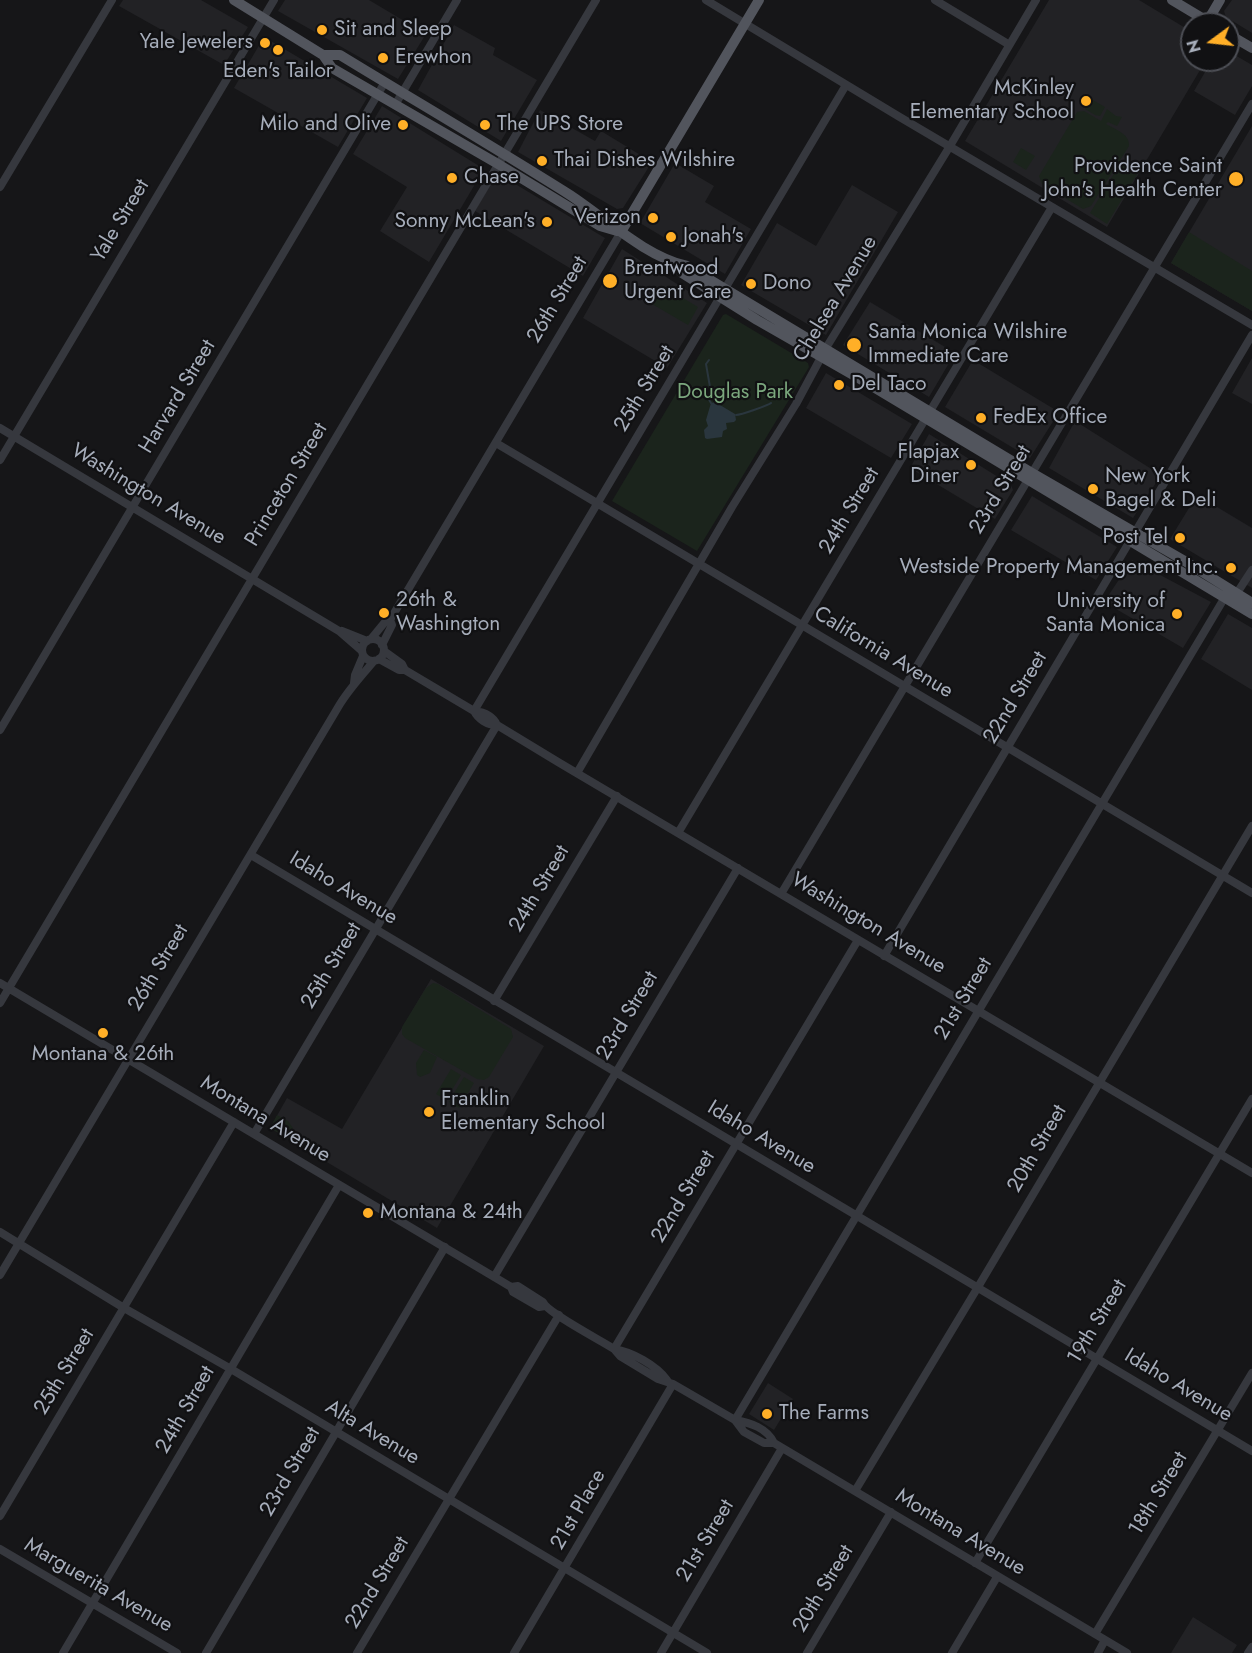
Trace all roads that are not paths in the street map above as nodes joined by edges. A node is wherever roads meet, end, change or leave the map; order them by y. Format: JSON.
{"nodes":[{"id":1,"x":112,"y":0,"type":"edge"},
{"id":2,"x":234,"y":0,"type":"edge"},
{"id":3,"x":274,"y":0,"type":"edge"},
{"id":4,"x":457,"y":0,"type":"edge"},
{"id":5,"x":596,"y":0,"type":"edge"},
{"id":6,"x":706,"y":0,"type":"edge"},
{"id":7,"x":759,"y":0,"type":"edge"},
{"id":8,"x":935,"y":0,"type":"edge"},
{"id":9,"x":1036,"y":0,"type":"edge"},
{"id":10,"x":1172,"y":0,"type":"edge"},
{"id":11,"x":1192,"y":12,"type":"edge"},
{"id":12,"x":264,"y":16,"type":"junction"},
{"id":13,"x":746,"y":23,"type":"junction"},
{"id":14,"x":1008,"y":44,"type":"junction"},
{"id":15,"x":323,"y":55,"type":"junction"},
{"id":16,"x":385,"y":82,"type":"junction"},
{"id":17,"x":846,"y":85,"type":"junction"},
{"id":18,"x":401,"y":93,"type":"junction"},
{"id":19,"x":377,"y":95,"type":"junction"},
{"id":20,"x":1252,"y":104,"type":"edge"},
{"id":21,"x":395,"y":105,"type":"junction"},
{"id":22,"x":950,"y":146,"type":"junction"},
{"id":23,"x":505,"y":153,"type":"junction"},
{"id":24,"x":498,"y":164,"type":"junction"},
{"id":25,"x":0,"y":187,"type":"edge"},
{"id":26,"x":1052,"y":207,"type":"junction"},
{"id":27,"x":621,"y":232,"type":"junction"},
{"id":28,"x":1154,"y":267,"type":"junction"},
{"id":29,"x":722,"y":293,"type":"junction"},
{"id":30,"x":1252,"y":325,"type":"edge"},
{"id":31,"x":1252,"y":335,"type":"edge"},
{"id":32,"x":824,"y":353,"type":"junction"},
{"id":33,"x":927,"y":416,"type":"junction"},
{"id":34,"x":0,"y":428,"type":"edge"},
{"id":35,"x":14,"y":436,"type":"junction"},
{"id":36,"x":495,"y":443,"type":"junction"},
{"id":37,"x":0,"y":460,"type":"edge"},
{"id":38,"x":1030,"y":476,"type":"junction"},
{"id":39,"x":598,"y":504,"type":"junction"},
{"id":40,"x":133,"y":507,"type":"junction"},
{"id":41,"x":1132,"y":537,"type":"junction"},
{"id":42,"x":700,"y":565,"type":"junction"},
{"id":43,"x":1252,"y":570,"type":"edge"},
{"id":44,"x":252,"y":578,"type":"junction"},
{"id":45,"x":1224,"y":597,"type":"junction"},
{"id":46,"x":1245,"y":598,"type":"edge"},
{"id":47,"x":1252,"y":614,"type":"edge"},
{"id":48,"x":390,"y":620,"type":"junction"},
{"id":49,"x":802,"y":626,"type":"junction"},
{"id":50,"x":339,"y":631,"type":"junction"},
{"id":51,"x":369,"y":640,"type":"junction"},
{"id":52,"x":363,"y":653,"type":"junction"},
{"id":53,"x":380,"y":654,"type":"junction"},
{"id":54,"x":354,"y":682,"type":"junction"},
{"id":55,"x":905,"y":687,"type":"junction"},
{"id":56,"x":474,"y":711,"type":"junction"},
{"id":57,"x":497,"y":725,"type":"junction"},
{"id":58,"x":0,"y":730,"type":"edge"},
{"id":59,"x":1007,"y":749,"type":"junction"},
{"id":60,"x":577,"y":773,"type":"junction"},
{"id":61,"x":617,"y":796,"type":"junction"},
{"id":62,"x":1101,"y":805,"type":"junction"},
{"id":63,"x":1252,"y":826,"type":"edge"},
{"id":64,"x":678,"y":833,"type":"junction"},
{"id":65,"x":250,"y":855,"type":"junction"},
{"id":66,"x":738,"y":868,"type":"junction"},
{"id":67,"x":1222,"y":877,"type":"junction"},
{"id":68,"x":1252,"y":893,"type":"edge"},
{"id":69,"x":781,"y":894,"type":"junction"},
{"id":70,"x":375,"y":929,"type":"junction"},
{"id":71,"x":858,"y":940,"type":"junction"},
{"id":72,"x":884,"y":956,"type":"junction"},
{"id":73,"x":0,"y":983,"type":"edge"},
{"id":74,"x":9,"y":988,"type":"junction"},
{"id":75,"x":494,"y":1001,"type":"junction"},
{"id":76,"x":0,"y":1003,"type":"edge"},
{"id":77,"x":978,"y":1010,"type":"junction"},
{"id":78,"x":128,"y":1059,"type":"junction"},
{"id":79,"x":615,"y":1072,"type":"junction"},
{"id":80,"x":1099,"y":1082,"type":"junction"},
{"id":81,"x":1252,"y":1099,"type":"edge"},
{"id":82,"x":234,"y":1122,"type":"junction"},
{"id":83,"x":254,"y":1134,"type":"junction"},
{"id":84,"x":736,"y":1144,"type":"junction"},
{"id":85,"x":1220,"y":1154,"type":"junction"},
{"id":86,"x":1252,"y":1173,"type":"edge"},
{"id":87,"x":339,"y":1185,"type":"junction"},
{"id":88,"x":857,"y":1216,"type":"junction"},
{"id":89,"x":0,"y":1232,"type":"edge"},
{"id":90,"x":19,"y":1244,"type":"junction"},
{"id":91,"x":445,"y":1247,"type":"junction"},
{"id":92,"x":0,"y":1275,"type":"edge"},
{"id":93,"x":494,"y":1277,"type":"junction"},
{"id":94,"x":978,"y":1287,"type":"junction"},
{"id":95,"x":124,"y":1308,"type":"junction"},
{"id":96,"x":559,"y":1316,"type":"junction"},
{"id":97,"x":614,"y":1348,"type":"junction"},
{"id":98,"x":1097,"y":1359,"type":"junction"},
{"id":99,"x":231,"y":1369,"type":"junction"},
{"id":100,"x":1252,"y":1373,"type":"edge"},
{"id":101,"x":670,"y":1382,"type":"junction"},
{"id":102,"x":735,"y":1420,"type":"junction"},
{"id":103,"x":1218,"y":1431,"type":"junction"},
{"id":104,"x":335,"y":1432,"type":"junction"},
{"id":105,"x":778,"y":1446,"type":"junction"},
{"id":106,"x":1252,"y":1451,"type":"edge"},
{"id":107,"x":855,"y":1491,"type":"junction"},
{"id":108,"x":450,"y":1500,"type":"junction"},
{"id":109,"x":891,"y":1512,"type":"junction"},
{"id":110,"x":0,"y":1516,"type":"edge"},
{"id":111,"x":0,"y":1549,"type":"edge"},
{"id":112,"x":975,"y":1563,"type":"junction"},
{"id":113,"x":565,"y":1569,"type":"junction"},
{"id":114,"x":997,"y":1576,"type":"junction"},
{"id":115,"x":94,"y":1603,"type":"junction"},
{"id":116,"x":673,"y":1632,"type":"junction"},
{"id":117,"x":1095,"y":1634,"type":"junction"},
{"id":118,"x":1105,"y":1640,"type":"junction"},
{"id":119,"x":1252,"y":1647,"type":"edge"},
{"id":120,"x":63,"y":1653,"type":"edge"},
{"id":121,"x":177,"y":1653,"type":"edge"},
{"id":122,"x":206,"y":1653,"type":"edge"},
{"id":123,"x":357,"y":1653,"type":"edge"},
{"id":124,"x":514,"y":1653,"type":"edge"},
{"id":125,"x":661,"y":1653,"type":"edge"},
{"id":126,"x":707,"y":1653,"type":"edge"},
{"id":127,"x":807,"y":1653,"type":"edge"},
{"id":128,"x":952,"y":1653,"type":"edge"},
{"id":129,"x":1098,"y":1653,"type":"edge"},
{"id":130,"x":1126,"y":1653,"type":"edge"},
{"id":131,"x":1248,"y":1653,"type":"edge"}],
"edges":[{"from":1,"to":25,"type":"street"},
{"from":2,"to":12,"type":"main road"},
{"from":3,"to":12,"type":"street","name":"Yale Street"},
{"from":4,"to":18,"type":"street"},
{"from":5,"to":23,"type":"street","name":"Princeton Street"},
{"from":6,"to":13,"type":"street"},
{"from":7,"to":13,"type":"main road","name":"26th Street"},
{"from":8,"to":14,"type":"street"},
{"from":9,"to":14,"type":"street","name":"Chelsea Avenue"},
{"from":10,"to":11,"type":"main road"},
{"from":12,"to":15,"type":"main road"},
{"from":12,"to":35,"type":"street","name":"Yale Street"},
{"from":13,"to":17,"type":"street"},
{"from":13,"to":27,"type":"main road","name":"26th Street"},
{"from":14,"to":22,"type":"street","name":"Chelsea Avenue"},
{"from":15,"to":16,"type":"main road"},
{"from":15,"to":19,"type":"main road"},
{"from":16,"to":18,"type":"main road"},
{"from":16,"to":19,"type":"street","name":"Harvard Street"},
{"from":17,"to":22,"type":"street"},
{"from":17,"to":29,"type":"street","name":"25th Street"},
{"from":18,"to":21,"type":"street"},
{"from":18,"to":23,"type":"main road"},
{"from":19,"to":21,"type":"main road"},
{"from":19,"to":40,"type":"street","name":"Harvard Street"},
{"from":20,"to":28,"type":"street","name":"23rd Street"},
{"from":21,"to":24,"type":"main road"},
{"from":22,"to":26,"type":"street"},
{"from":22,"to":32,"type":"street","name":"Chelsea Avenue"},
{"from":23,"to":24,"type":"street","name":"Princeton Street"},
{"from":23,"to":27,"type":"main road"},
{"from":24,"to":27,"type":"main road"},
{"from":24,"to":44,"type":"street","name":"Princeton Street"},
{"from":26,"to":28,"type":"street"},
{"from":26,"to":33,"type":"street","name":"24th Street"},
{"from":27,"to":29,"type":"main road"},
{"from":27,"to":36,"type":"street","name":"26th Street"},
{"from":28,"to":30,"type":"street"},
{"from":28,"to":38,"type":"street","name":"23rd Street"},
{"from":29,"to":32,"type":"main road"},
{"from":29,"to":39,"type":"street","name":"25th Street"},
{"from":31,"to":41,"type":"street","name":"22nd Street"},
{"from":32,"to":33,"type":"main road"},
{"from":32,"to":42,"type":"street","name":"Chelsea Avenue"},
{"from":33,"to":38,"type":"main road"},
{"from":33,"to":49,"type":"street","name":"24th Street"},
{"from":34,"to":35,"type":"street","name":"Washington Avenue"},
{"from":35,"to":37,"type":"street","name":"Yale Street"},
{"from":35,"to":40,"type":"street","name":"Washington Avenue"},
{"from":36,"to":39,"type":"street","name":"California Avenue"},
{"from":36,"to":48,"type":"street","name":"26th Street"},
{"from":38,"to":41,"type":"main road"},
{"from":38,"to":55,"type":"street","name":"23rd Street"},
{"from":39,"to":42,"type":"street","name":"California Avenue"},
{"from":39,"to":56,"type":"street","name":"25th Street"},
{"from":40,"to":44,"type":"street","name":"Washington Avenue"},
{"from":40,"to":58,"type":"street","name":"Harvard Street"},
{"from":41,"to":45,"type":"main road"},
{"from":41,"to":46,"type":"main road"},
{"from":41,"to":59,"type":"street","name":"22nd Street"},
{"from":42,"to":49,"type":"street","name":"California Avenue"},
{"from":42,"to":60,"type":"street","name":"Chelsea Avenue"},
{"from":43,"to":46,"type":"street"},
{"from":44,"to":50,"type":"street","name":"Washington Avenue"},
{"from":44,"to":74,"type":"street","name":"Princeton Street"},
{"from":45,"to":46,"type":"main road"},
{"from":45,"to":47,"type":"main road"},
{"from":45,"to":62,"type":"street","name":"21st Street"},
{"from":48,"to":51,"type":"street","name":"26th Street"},
{"from":48,"to":53,"type":"street","name":"26th Street"},
{"from":49,"to":55,"type":"street","name":"California Avenue"},
{"from":49,"to":64,"type":"street","name":"24th Street"},
{"from":50,"to":51,"type":"street","name":"Washington Avenue"},
{"from":50,"to":52,"type":"street","name":"Washington Avenue"},
{"from":51,"to":52,"type":"street","name":"26th Street"},
{"from":51,"to":53,"type":"street","name":"Washington Avenue"},
{"from":52,"to":53,"type":"street","name":"Washington Avenue"},
{"from":52,"to":54,"type":"street","name":"26th Street"},
{"from":53,"to":54,"type":"street","name":"26th Street"},
{"from":53,"to":56,"type":"street","name":"Washington Avenue"},
{"from":54,"to":65,"type":"street","name":"26th Street"},
{"from":55,"to":59,"type":"street","name":"California Avenue"},
{"from":55,"to":69,"type":"street","name":"23rd Street"},
{"from":56,"to":57,"type":"street","name":"Washington Avenue"},
{"from":57,"to":60,"type":"street","name":"Washington Avenue"},
{"from":57,"to":70,"type":"street","name":"25th Street"},
{"from":59,"to":62,"type":"street","name":"California Avenue"},
{"from":59,"to":72,"type":"street","name":"22nd Street"},
{"from":60,"to":61,"type":"street","name":"Washington Avenue"},
{"from":61,"to":64,"type":"street","name":"Washington Avenue"},
{"from":61,"to":75,"type":"street","name":"24th Street"},
{"from":62,"to":67,"type":"street","name":"California Avenue"},
{"from":62,"to":77,"type":"street","name":"21st Street"},
{"from":63,"to":67,"type":"street","name":"20th Street"},
{"from":64,"to":66,"type":"street","name":"Washington Avenue"},
{"from":65,"to":70,"type":"street","name":"Idaho Avenue"},
{"from":65,"to":78,"type":"street","name":"26th Street"},
{"from":66,"to":69,"type":"street","name":"Washington Avenue"},
{"from":66,"to":79,"type":"street","name":"23rd Street"},
{"from":67,"to":68,"type":"street","name":"California Avenue"},
{"from":67,"to":80,"type":"street","name":"20th Street"},
{"from":69,"to":71,"type":"street","name":"Washington Avenue"},
{"from":70,"to":75,"type":"street","name":"Idaho Avenue"},
{"from":70,"to":83,"type":"street","name":"25th Street"},
{"from":71,"to":72,"type":"street","name":"Washington Avenue"},
{"from":71,"to":84,"type":"street","name":"22nd Street"},
{"from":72,"to":77,"type":"street","name":"Washington Avenue"},
{"from":73,"to":74,"type":"street","name":"Montana Avenue"},
{"from":74,"to":76,"type":"street","name":"Princeton Street"},
{"from":74,"to":78,"type":"street","name":"Montana Avenue"},
{"from":75,"to":79,"type":"street","name":"Idaho Avenue"},
{"from":77,"to":80,"type":"street","name":"Washington Avenue"},
{"from":77,"to":88,"type":"street","name":"21st Street"},
{"from":78,"to":82,"type":"street","name":"Montana Avenue"},
{"from":78,"to":90,"type":"street","name":"26th Street"},
{"from":79,"to":84,"type":"street","name":"Idaho Avenue"},
{"from":79,"to":93,"type":"street","name":"23rd Street"},
{"from":80,"to":85,"type":"street","name":"Washington Avenue"},
{"from":80,"to":94,"type":"street","name":"20th Street"},
{"from":81,"to":85,"type":"street","name":"19th Street"},
{"from":82,"to":83,"type":"street","name":"Montana Avenue"},
{"from":82,"to":95,"type":"street","name":"25th Street"},
{"from":83,"to":87,"type":"street","name":"Montana Avenue"},
{"from":84,"to":88,"type":"street","name":"Idaho Avenue"},
{"from":84,"to":97,"type":"street","name":"22nd Street"},
{"from":85,"to":86,"type":"street","name":"Washington Avenue"},
{"from":85,"to":98,"type":"street","name":"19th Street"},
{"from":87,"to":91,"type":"street","name":"Montana Avenue"},
{"from":87,"to":99,"type":"street","name":"24th Street"},
{"from":88,"to":94,"type":"street","name":"Idaho Avenue"},
{"from":88,"to":102,"type":"street","name":"21st Street"},
{"from":89,"to":90,"type":"street","name":"Alta Avenue"},
{"from":90,"to":92,"type":"street","name":"26th Street"},
{"from":90,"to":95,"type":"street","name":"Alta Avenue"},
{"from":91,"to":93,"type":"street","name":"Montana Avenue"},
{"from":91,"to":104,"type":"street","name":"23rd Street"},
{"from":93,"to":96,"type":"street","name":"Montana Avenue"},
{"from":94,"to":98,"type":"street","name":"Idaho Avenue"},
{"from":94,"to":107,"type":"street","name":"20th Street"},
{"from":95,"to":99,"type":"street","name":"Alta Avenue"},
{"from":95,"to":110,"type":"street","name":"25th Street"},
{"from":96,"to":97,"type":"street","name":"Montana Avenue"},
{"from":96,"to":108,"type":"street","name":"22nd Street"},
{"from":97,"to":101,"type":"street","name":"Montana Avenue"},
{"from":98,"to":103,"type":"street","name":"Idaho Avenue"},
{"from":98,"to":112,"type":"street","name":"19th Street"},
{"from":99,"to":104,"type":"street","name":"Alta Avenue"},
{"from":99,"to":115,"type":"street","name":"24th Street"},
{"from":100,"to":103,"type":"street","name":"18th Street"},
{"from":101,"to":102,"type":"street","name":"Montana Avenue"},
{"from":101,"to":113,"type":"street","name":"21st Place"},
{"from":102,"to":105,"type":"street","name":"Montana Avenue"},
{"from":103,"to":106,"type":"street","name":"Idaho Avenue"},
{"from":103,"to":117,"type":"street","name":"18th Street"},
{"from":104,"to":108,"type":"street","name":"Alta Avenue"},
{"from":104,"to":122,"type":"street","name":"23rd Street"},
{"from":105,"to":107,"type":"street","name":"Montana Avenue"},
{"from":105,"to":116,"type":"street","name":"21st Street"},
{"from":107,"to":109,"type":"street","name":"Montana Avenue"},
{"from":108,"to":113,"type":"street","name":"Alta Avenue"},
{"from":108,"to":123,"type":"street","name":"22nd Street"},
{"from":109,"to":112,"type":"street","name":"Montana Avenue"},
{"from":109,"to":127,"type":"street","name":"20th Street"},
{"from":111,"to":115,"type":"street","name":"Marguerita Avenue"},
{"from":112,"to":114,"type":"street","name":"Montana Avenue"},
{"from":113,"to":116,"type":"street","name":"Alta Avenue"},
{"from":113,"to":124,"type":"street","name":"21st Place"},
{"from":114,"to":117,"type":"street","name":"Montana Avenue"},
{"from":114,"to":128,"type":"street"},
{"from":115,"to":120,"type":"street","name":"24th Street"},
{"from":115,"to":121,"type":"street","name":"Marguerita Avenue"},
{"from":116,"to":125,"type":"street","name":"21st Street"},
{"from":116,"to":126,"type":"street","name":"Alta Avenue"},
{"from":117,"to":118,"type":"street","name":"Montana Avenue"},
{"from":118,"to":129,"type":"street"},
{"from":118,"to":130,"type":"street","name":"Montana Avenue"},
{"from":119,"to":131,"type":"street"}]}
